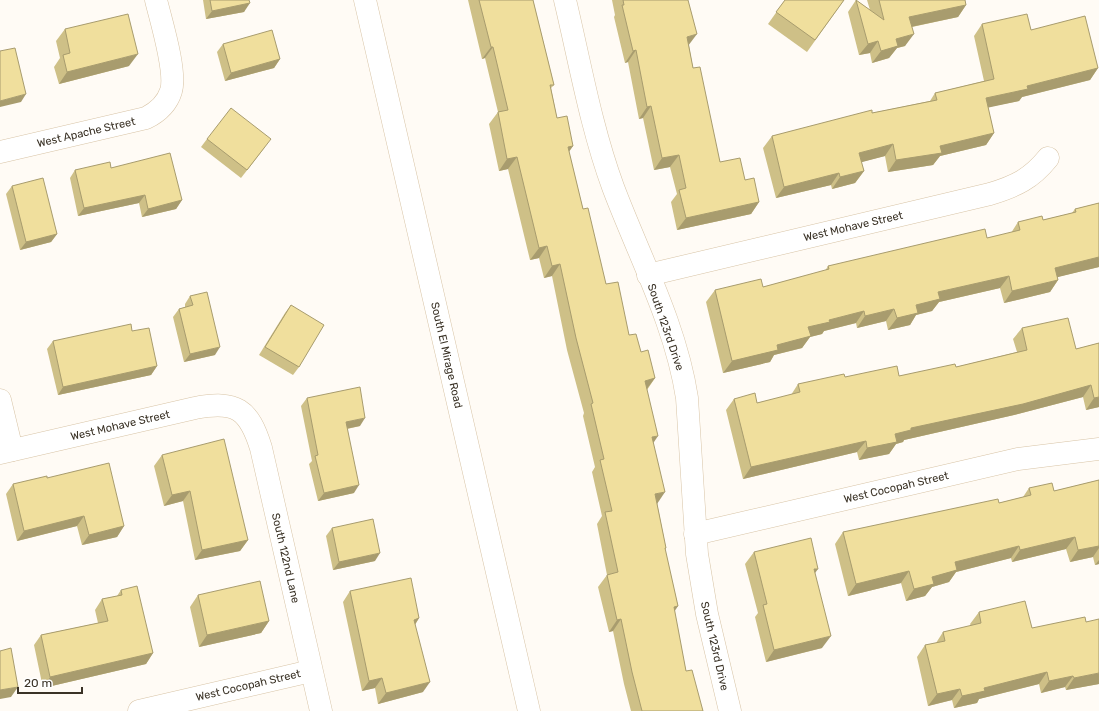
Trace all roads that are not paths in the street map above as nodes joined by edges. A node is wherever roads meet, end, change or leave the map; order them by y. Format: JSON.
{"nodes":[{"id":1,"x":156,"y":0,"type":"edge"},
{"id":2,"x":365,"y":0,"type":"edge"},
{"id":3,"x":565,"y":0,"type":"edge"},
{"id":4,"x":0,"y":152,"type":"edge"},
{"id":5,"x":1048,"y":158,"type":"dead end"},
{"id":6,"x":648,"y":275,"type":"junction"},
{"id":7,"x":0,"y":400,"type":"edge"},
{"id":8,"x":240,"y":409,"type":"joint"},
{"id":9,"x":1099,"y":449,"type":"edge"},
{"id":10,"x":6,"y":452,"type":"edge"},
{"id":11,"x":695,"y":534,"type":"junction"},
{"id":12,"x":312,"y":671,"type":"junction"},
{"id":13,"x":139,"y":711,"type":"edge"},
{"id":14,"x":321,"y":711,"type":"edge"},
{"id":15,"x":529,"y":711,"type":"edge"},
{"id":16,"x":730,"y":711,"type":"edge"}],
"edges":[{"from":1,"to":4,"type":"street","name":"West Apache Street"},
{"from":2,"to":15,"type":"street","name":"South El Mirage Road"},
{"from":3,"to":6,"type":"street","name":"South 123rd Drive"},
{"from":5,"to":6,"type":"street","name":"West Mohave Street"},
{"from":6,"to":11,"type":"street","name":"South 123rd Drive"},
{"from":7,"to":10,"type":"street"},
{"from":8,"to":10,"type":"street","name":"West Mohave Street"},
{"from":8,"to":12,"type":"street","name":"South 122nd Lane"},
{"from":9,"to":11,"type":"street","name":"West Cocopah Street"},
{"from":11,"to":16,"type":"street","name":"South 123rd Drive"},
{"from":12,"to":13,"type":"street","name":"West Cocopah Street"},
{"from":12,"to":14,"type":"street","name":"South 122nd Lane"}]}
